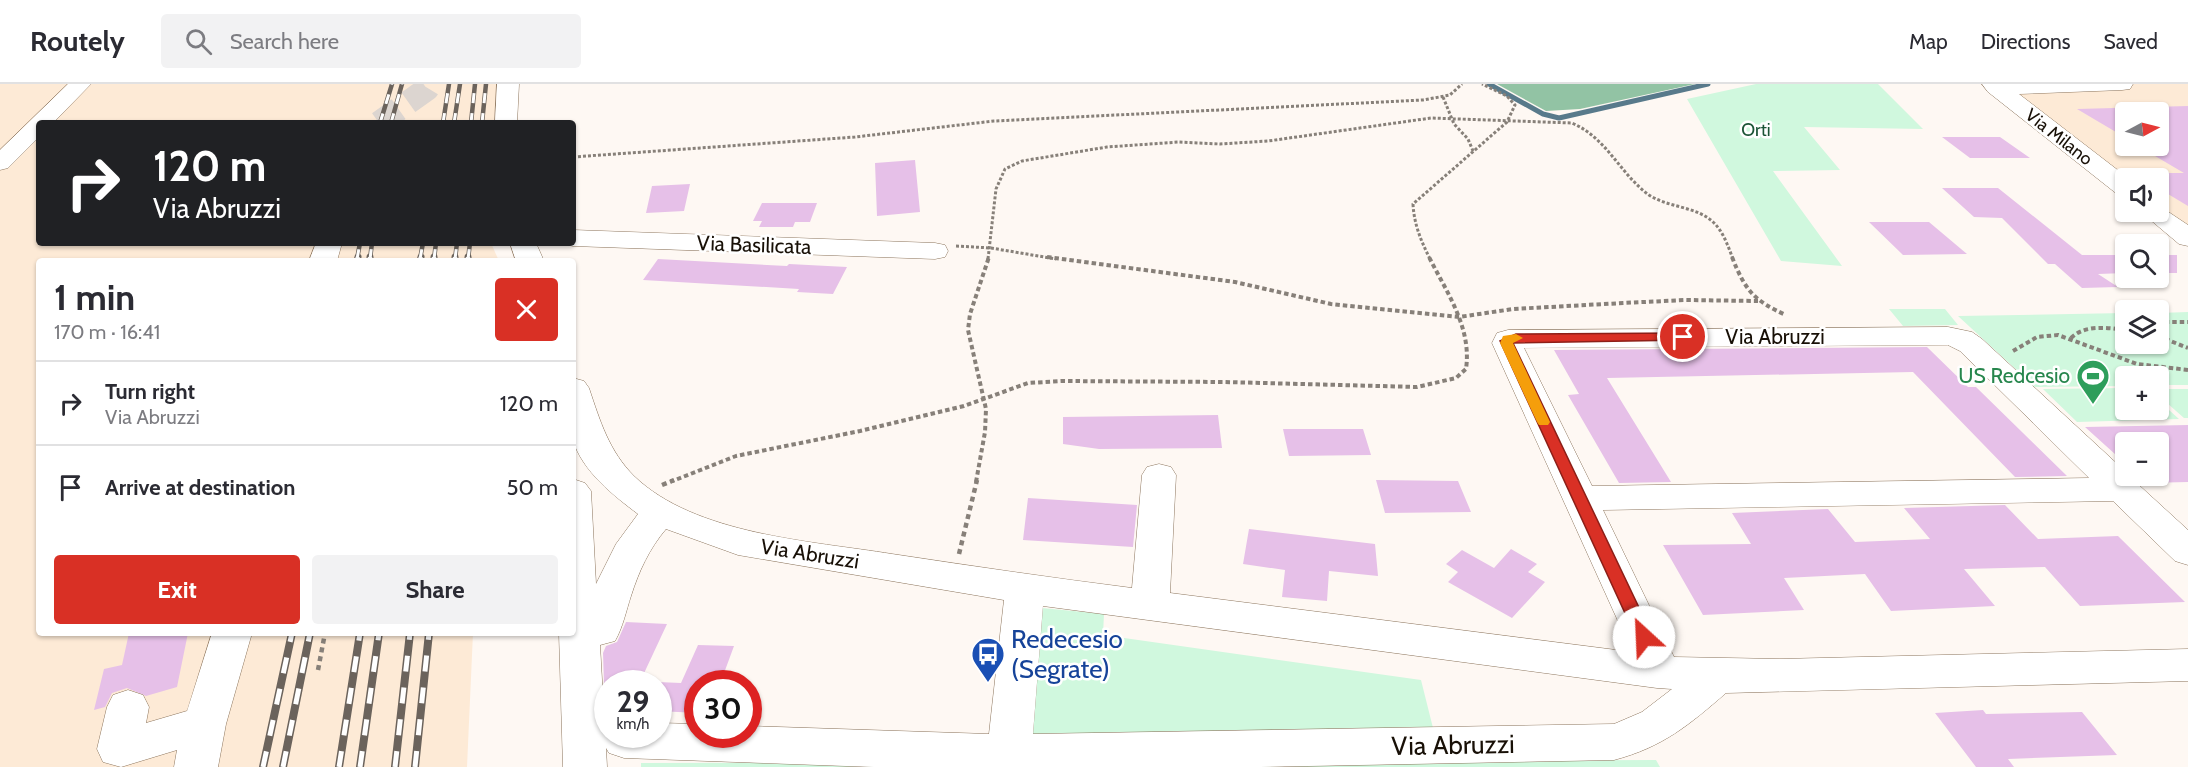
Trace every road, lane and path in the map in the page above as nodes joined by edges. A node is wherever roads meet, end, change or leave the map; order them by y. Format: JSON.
{"nodes":[{"id":1,"x":80,"y":84,"type":"edge"},
{"id":2,"x":508,"y":84,"type":"edge"},
{"id":3,"x":526,"y":84,"type":"edge"},
{"id":4,"x":1462,"y":84,"type":"edge"},
{"id":5,"x":1482,"y":84,"type":"edge"},
{"id":6,"x":2122,"y":84,"type":"edge"},
{"id":7,"x":1995,"y":85,"type":"edge"},
{"id":8,"x":1443,"y":97,"type":"junction"},
{"id":9,"x":1452,"y":118,"type":"junction"},
{"id":10,"x":44,"y":120,"type":"edge"},
{"id":11,"x":506,"y":120,"type":"edge"},
{"id":12,"x":525,"y":120,"type":"edge"},
{"id":13,"x":1507,"y":122,"type":"junction"},
{"id":14,"x":36,"y":128,"type":"edge"},
{"id":15,"x":1473,"y":152,"type":"junction"},
{"id":16,"x":576,"y":157,"type":"edge"},
{"id":17,"x":0,"y":163,"type":"edge"},
{"id":18,"x":2115,"y":180,"type":"edge"},
{"id":19,"x":2167,"y":222,"type":"edge"},
{"id":20,"x":576,"y":238,"type":"edge"},
{"id":21,"x":2188,"y":238,"type":"edge"},
{"id":22,"x":991,"y":248,"type":"junction"},
{"id":23,"x":935,"y":251,"type":"joint"},
{"id":24,"x":1758,"y":301,"type":"junction"},
{"id":25,"x":1459,"y":317,"type":"junction"},
{"id":26,"x":2169,"y":322,"type":"edge"},
{"id":27,"x":2188,"y":322,"type":"edge"},
{"id":28,"x":2115,"y":329,"type":"edge"},
{"id":29,"x":1826,"y":336,"type":"junction"},
{"id":30,"x":2071,"y":338,"type":"junction"},
{"id":31,"x":2169,"y":340,"type":"edge"},
{"id":32,"x":2188,"y":348,"type":"edge"},
{"id":33,"x":1987,"y":360,"type":"junction"},
{"id":34,"x":2188,"y":370,"type":"edge"},
{"id":35,"x":576,"y":397,"type":"edge"},
{"id":36,"x":984,"y":398,"type":"junction"},
{"id":37,"x":1160,"y":475,"type":"dead end"},
{"id":38,"x":2122,"y":489,"type":"junction"},
{"id":39,"x":636,"y":494,"type":"junction"},
{"id":40,"x":1580,"y":498,"type":"junction"},
{"id":41,"x":2188,"y":552,"type":"edge"},
{"id":42,"x":576,"y":560,"type":"edge"},
{"id":43,"x":951,"y":577,"type":"junction"},
{"id":44,"x":1025,"y":589,"type":"junction"},
{"id":45,"x":1150,"y":605,"type":"junction"},
{"id":46,"x":601,"y":630,"type":"dead end"},
{"id":47,"x":231,"y":636,"type":"edge"},
{"id":48,"x":324,"y":636,"type":"edge"},
{"id":49,"x":2188,"y":665,"type":"edge"},
{"id":50,"x":318,"y":670,"type":"dead end"},
{"id":51,"x":1657,"y":672,"type":"junction"},
{"id":52,"x":1717,"y":676,"type":"junction"},
{"id":53,"x":128,"y":707,"type":"dead end"},
{"id":54,"x":204,"y":724,"type":"junction"},
{"id":55,"x":672,"y":742,"type":"edge"},
{"id":56,"x":1009,"y":760,"type":"edge"},
{"id":57,"x":196,"y":767,"type":"edge"},
{"id":58,"x":585,"y":767,"type":"edge"}],
"edges":[{"from":1,"to":10,"type":"street"},
{"from":2,"to":11,"type":"street"},
{"from":3,"to":12,"type":"street"},
{"from":4,"to":8,"type":"path"},
{"from":5,"to":13,"type":"path"},
{"from":6,"to":7,"type":"street"},
{"from":7,"to":18,"type":"street","name":"Via Milano"},
{"from":8,"to":9,"type":"path"},
{"from":8,"to":16,"type":"path"},
{"from":9,"to":13,"type":"path"},
{"from":9,"to":15,"type":"path"},
{"from":9,"to":22,"type":"path"},
{"from":13,"to":15,"type":"path"},
{"from":13,"to":24,"type":"path"},
{"from":14,"to":17,"type":"street"},
{"from":15,"to":25,"type":"path"},
{"from":19,"to":21,"type":"street"},
{"from":20,"to":23,"type":"street","name":"Via Basilicata"},
{"from":22,"to":23,"type":"path"},
{"from":22,"to":25,"type":"path"},
{"from":22,"to":36,"type":"path"},
{"from":24,"to":25,"type":"path"},
{"from":24,"to":29,"type":"path"},
{"from":25,"to":36,"type":"path"},
{"from":26,"to":27,"type":"path"},
{"from":28,"to":30,"type":"path"},
{"from":29,"to":33,"type":"street","name":"Via Abruzzi"},
{"from":29,"to":40,"type":"street","name":"Via Abruzzi"},
{"from":30,"to":33,"type":"path"},
{"from":30,"to":34,"type":"path"},
{"from":31,"to":32,"type":"path"},
{"from":33,"to":38,"type":"street","name":"Via Abruzzi"},
{"from":35,"to":39,"type":"street"},
{"from":36,"to":39,"type":"path"},
{"from":36,"to":43,"type":"path"},
{"from":37,"to":45,"type":"street"},
{"from":38,"to":40,"type":"street"},
{"from":38,"to":41,"type":"street","name":"Via Abruzzi"},
{"from":39,"to":43,"type":"street","name":"Via Abruzzi"},
{"from":39,"to":46,"type":"street"},
{"from":40,"to":51,"type":"street","name":"Via Abruzzi"},
{"from":42,"to":58,"type":"street"},
{"from":43,"to":44,"type":"street","name":"Via Abruzzi"},
{"from":44,"to":45,"type":"street","name":"Via Abruzzi"},
{"from":44,"to":56,"type":"street"},
{"from":45,"to":51,"type":"street","name":"Via Abruzzi"},
{"from":47,"to":54,"type":"street"},
{"from":48,"to":50,"type":"path"},
{"from":49,"to":52,"type":"street","name":"Via Abruzzi"},
{"from":51,"to":52,"type":"street","name":"Via Abruzzi"},
{"from":52,"to":56,"type":"street","name":"Via Abruzzi"},
{"from":53,"to":54,"type":"street"},
{"from":54,"to":57,"type":"street"},
{"from":55,"to":56,"type":"street","name":"Via Abruzzi"}]}
